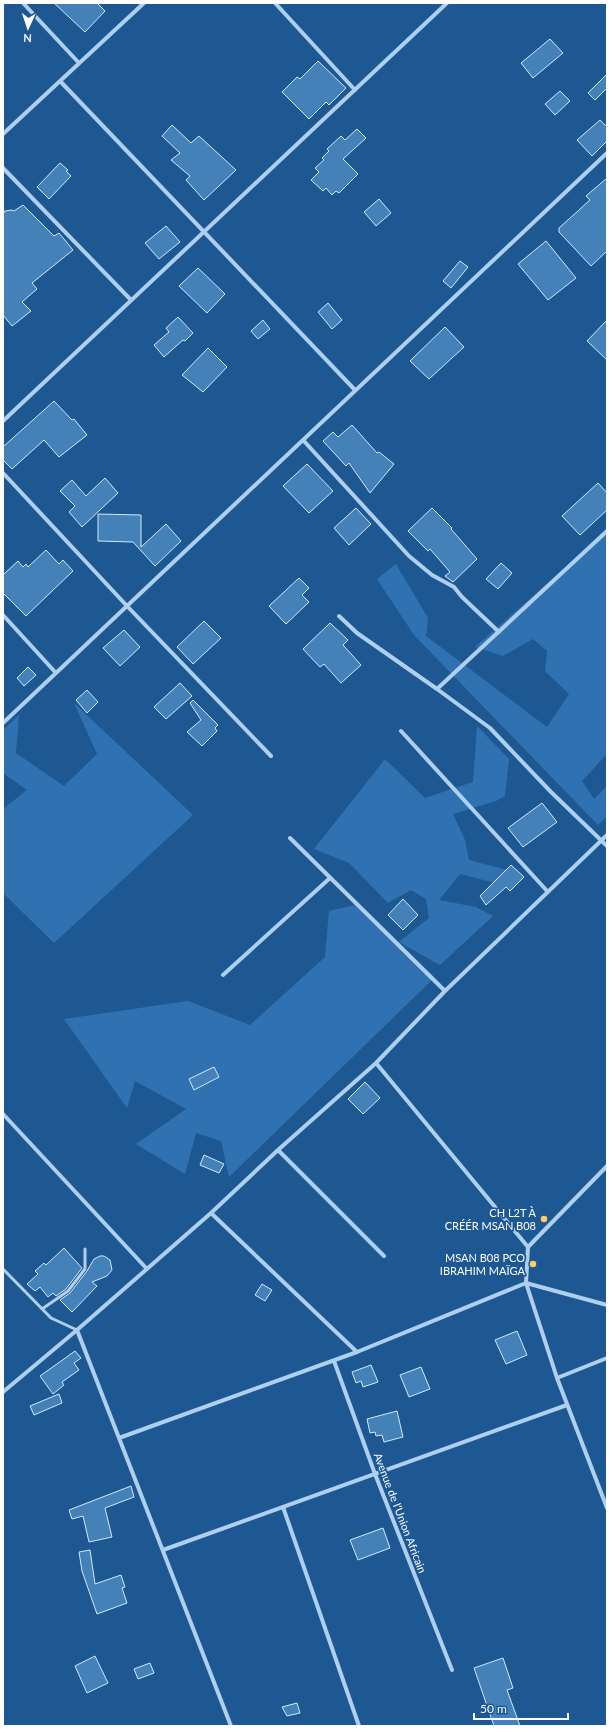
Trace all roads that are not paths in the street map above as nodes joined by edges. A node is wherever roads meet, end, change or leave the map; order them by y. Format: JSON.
{"nodes":[{"id":1,"x":23,"y":3,"type":"edge"},
{"id":2,"x":144,"y":3,"type":"edge"},
{"id":3,"x":275,"y":3,"type":"edge"},
{"id":4,"x":447,"y":3,"type":"edge"},
{"id":5,"x":79,"y":63,"type":"junction"},
{"id":6,"x":60,"y":81,"type":"junction"},
{"id":7,"x":355,"y":90,"type":"junction"},
{"id":8,"x":3,"y":134,"type":"edge"},
{"id":9,"x":607,"y":153,"type":"edge"},
{"id":10,"x":3,"y":168,"type":"edge"},
{"id":11,"x":204,"y":232,"type":"junction"},
{"id":12,"x":131,"y":300,"type":"junction"},
{"id":13,"x":355,"y":390,"type":"junction"},
{"id":14,"x":3,"y":421,"type":"edge"},
{"id":15,"x":303,"y":440,"type":"junction"},
{"id":16,"x":3,"y":474,"type":"edge"},
{"id":17,"x":607,"y":531,"type":"edge"},
{"id":18,"x":127,"y":606,"type":"junction"},
{"id":19,"x":3,"y":615,"type":"edge"},
{"id":20,"x":339,"y":616,"type":"dead end"},
{"id":21,"x":499,"y":632,"type":"junction"},
{"id":22,"x":56,"y":673,"type":"junction"},
{"id":23,"x":437,"y":689,"type":"junction"},
{"id":24,"x":3,"y":723,"type":"edge"},
{"id":25,"x":400,"y":731,"type":"dead end"},
{"id":26,"x":271,"y":756,"type":"dead end"},
{"id":27,"x":607,"y":836,"type":"edge"},
{"id":28,"x":290,"y":838,"type":"dead end"},
{"id":29,"x":602,"y":840,"type":"junction"},
{"id":30,"x":607,"y":846,"type":"edge"},
{"id":31,"x":330,"y":878,"type":"junction"},
{"id":32,"x":548,"y":892,"type":"junction"},
{"id":33,"x":222,"y":975,"type":"dead end"},
{"id":34,"x":445,"y":991,"type":"junction"},
{"id":35,"x":376,"y":1063,"type":"junction"},
{"id":36,"x":3,"y":1114,"type":"edge"},
{"id":37,"x":278,"y":1150,"type":"junction"},
{"id":38,"x":607,"y":1166,"type":"edge"},
{"id":39,"x":211,"y":1213,"type":"junction"},
{"id":40,"x":528,"y":1247,"type":"junction"},
{"id":41,"x":85,"y":1249,"type":"dead end"},
{"id":42,"x":384,"y":1256,"type":"dead end"},
{"id":43,"x":3,"y":1269,"type":"edge"},
{"id":44,"x":147,"y":1269,"type":"junction"},
{"id":45,"x":526,"y":1283,"type":"junction"},
{"id":46,"x":607,"y":1304,"type":"edge"},
{"id":47,"x":42,"y":1308,"type":"junction"},
{"id":48,"x":77,"y":1330,"type":"junction"},
{"id":49,"x":357,"y":1352,"type":"junction"},
{"id":50,"x":607,"y":1358,"type":"edge"},
{"id":51,"x":334,"y":1360,"type":"junction"},
{"id":52,"x":557,"y":1378,"type":"junction"},
{"id":53,"x":3,"y":1392,"type":"edge"},
{"id":54,"x":567,"y":1405,"type":"junction"},
{"id":55,"x":119,"y":1438,"type":"junction"},
{"id":56,"x":375,"y":1474,"type":"junction"},
{"id":57,"x":283,"y":1507,"type":"junction"},
{"id":58,"x":607,"y":1508,"type":"edge"},
{"id":59,"x":163,"y":1550,"type":"junction"},
{"id":60,"x":452,"y":1670,"type":"dead end"},
{"id":61,"x":232,"y":1726,"type":"edge"},
{"id":62,"x":359,"y":1726,"type":"edge"}],
"edges":[{"from":1,"to":5,"type":"street"},
{"from":2,"to":5,"type":"street"},
{"from":3,"to":7,"type":"street"},
{"from":4,"to":7,"type":"street"},
{"from":5,"to":6,"type":"street"},
{"from":6,"to":8,"type":"street"},
{"from":6,"to":11,"type":"street"},
{"from":7,"to":11,"type":"street"},
{"from":9,"to":13,"type":"street"},
{"from":10,"to":12,"type":"street"},
{"from":11,"to":12,"type":"street"},
{"from":11,"to":13,"type":"street"},
{"from":12,"to":14,"type":"street"},
{"from":13,"to":15,"type":"street"},
{"from":15,"to":18,"type":"street"},
{"from":15,"to":21,"type":"street"},
{"from":16,"to":18,"type":"street"},
{"from":17,"to":21,"type":"street"},
{"from":18,"to":22,"type":"street"},
{"from":18,"to":26,"type":"street"},
{"from":19,"to":22,"type":"street"},
{"from":20,"to":23,"type":"street"},
{"from":21,"to":23,"type":"street"},
{"from":22,"to":24,"type":"street"},
{"from":23,"to":29,"type":"street"},
{"from":25,"to":32,"type":"street"},
{"from":27,"to":29,"type":"street"},
{"from":28,"to":31,"type":"street"},
{"from":29,"to":30,"type":"street"},
{"from":29,"to":32,"type":"street"},
{"from":31,"to":33,"type":"street"},
{"from":31,"to":34,"type":"street"},
{"from":32,"to":34,"type":"street"},
{"from":34,"to":35,"type":"street"},
{"from":35,"to":37,"type":"street"},
{"from":35,"to":40,"type":"street"},
{"from":36,"to":44,"type":"street"},
{"from":37,"to":39,"type":"street"},
{"from":37,"to":42,"type":"street"},
{"from":38,"to":40,"type":"street"},
{"from":39,"to":44,"type":"street"},
{"from":39,"to":49,"type":"street"},
{"from":40,"to":45,"type":"street"},
{"from":41,"to":47,"type":"lane"},
{"from":43,"to":47,"type":"lane"},
{"from":44,"to":48,"type":"street"},
{"from":45,"to":46,"type":"street"},
{"from":45,"to":49,"type":"street"},
{"from":45,"to":52,"type":"street"},
{"from":47,"to":48,"type":"lane"},
{"from":48,"to":53,"type":"street"},
{"from":48,"to":55,"type":"street"},
{"from":49,"to":51,"type":"street"},
{"from":50,"to":52,"type":"street"},
{"from":51,"to":55,"type":"street"},
{"from":51,"to":56,"type":"street","name":"Avenue de l’Union Africain"},
{"from":52,"to":54,"type":"street"},
{"from":54,"to":56,"type":"street"},
{"from":54,"to":58,"type":"street"},
{"from":55,"to":59,"type":"street"},
{"from":56,"to":57,"type":"street"},
{"from":56,"to":60,"type":"street","name":"Avenue de l’Union Africain"},
{"from":57,"to":59,"type":"street"},
{"from":57,"to":62,"type":"street"},
{"from":59,"to":61,"type":"street"}]}
